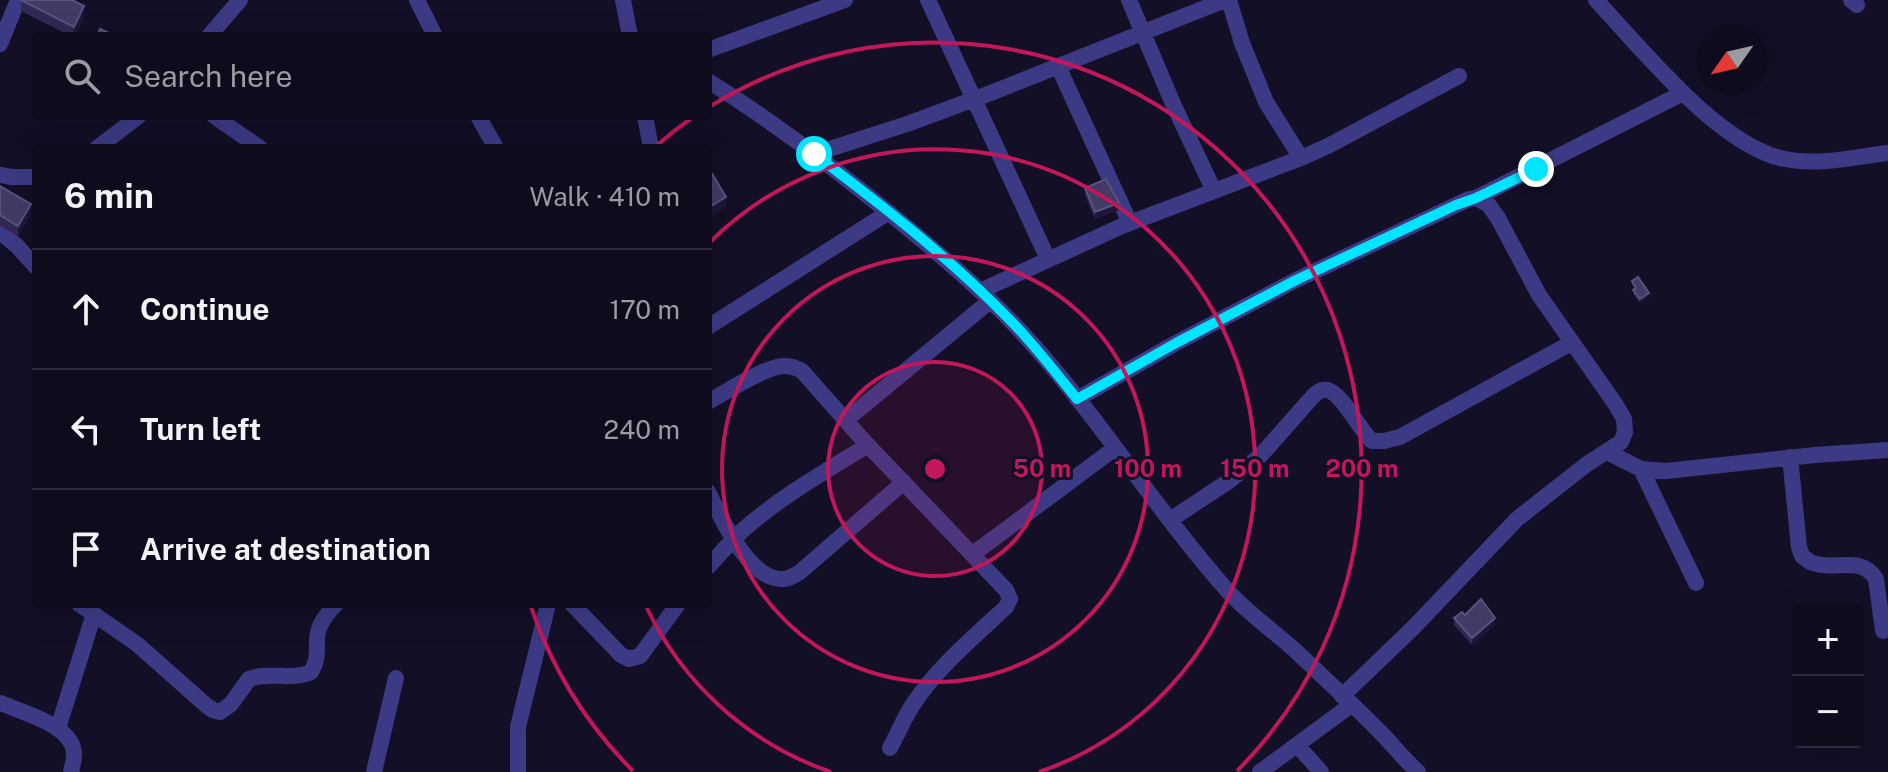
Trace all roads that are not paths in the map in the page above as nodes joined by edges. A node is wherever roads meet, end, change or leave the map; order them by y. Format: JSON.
{"nodes":[{"id":1,"x":18,"y":0,"type":"edge"},
{"id":2,"x":240,"y":0,"type":"edge"},
{"id":3,"x":417,"y":0,"type":"edge"},
{"id":4,"x":623,"y":0,"type":"edge"},
{"id":5,"x":845,"y":0,"type":"edge"},
{"id":6,"x":928,"y":0,"type":"edge"},
{"id":7,"x":1129,"y":0,"type":"edge"},
{"id":8,"x":1227,"y":0,"type":"edge"},
{"id":9,"x":1596,"y":0,"type":"edge"},
{"id":10,"x":212,"y":32,"type":"edge"},
{"id":11,"x":433,"y":32,"type":"edge"},
{"id":12,"x":630,"y":32,"type":"edge"},
{"id":13,"x":1142,"y":33,"type":"junction"},
{"id":14,"x":0,"y":44,"type":"edge"},
{"id":15,"x":712,"y":49,"type":"edge"},
{"id":16,"x":1058,"y":66,"type":"junction"},
{"id":17,"x":1459,"y":76,"type":"dead end"},
{"id":18,"x":712,"y":84,"type":"edge"},
{"id":19,"x":1683,"y":93,"type":"junction"},
{"id":20,"x":974,"y":99,"type":"junction"},
{"id":21,"x":134,"y":120,"type":"edge"},
{"id":22,"x":220,"y":120,"type":"edge"},
{"id":23,"x":480,"y":120,"type":"edge"},
{"id":24,"x":646,"y":120,"type":"edge"},
{"id":25,"x":102,"y":144,"type":"edge"},
{"id":26,"x":254,"y":144,"type":"edge"},
{"id":27,"x":494,"y":144,"type":"edge"},
{"id":28,"x":650,"y":144,"type":"edge"},
{"id":29,"x":1888,"y":153,"type":"edge"},
{"id":30,"x":814,"y":154,"type":"junction"},
{"id":31,"x":1301,"y":158,"type":"junction"},
{"id":32,"x":0,"y":175,"type":"edge"},
{"id":33,"x":32,"y":177,"type":"edge"},
{"id":34,"x":1214,"y":191,"type":"junction"},
{"id":35,"x":1476,"y":198,"type":"junction"},
{"id":36,"x":889,"y":212,"type":"junction"},
{"id":37,"x":1130,"y":223,"type":"junction"},
{"id":38,"x":0,"y":232,"type":"edge"},
{"id":39,"x":1048,"y":259,"type":"junction"},
{"id":40,"x":32,"y":263,"type":"edge"},
{"id":41,"x":985,"y":296,"type":"junction"},
{"id":42,"x":712,"y":324,"type":"edge"},
{"id":43,"x":1571,"y":343,"type":"junction"},
{"id":44,"x":1077,"y":399,"type":"junction"},
{"id":45,"x":712,"y":400,"type":"edge"},
{"id":46,"x":846,"y":420,"type":"junction"},
{"id":47,"x":868,"y":445,"type":"junction"},
{"id":48,"x":1115,"y":448,"type":"junction"},
{"id":49,"x":1888,"y":450,"type":"edge"},
{"id":50,"x":1607,"y":452,"type":"junction"},
{"id":51,"x":1790,"y":457,"type":"junction"},
{"id":52,"x":1641,"y":469,"type":"junction"},
{"id":53,"x":904,"y":482,"type":"junction"},
{"id":54,"x":712,"y":500,"type":"edge"},
{"id":55,"x":1170,"y":520,"type":"junction"},
{"id":56,"x":732,"y":540,"type":"junction"},
{"id":57,"x":973,"y":554,"type":"junction"},
{"id":58,"x":712,"y":562,"type":"edge"},
{"id":59,"x":1696,"y":583,"type":"dead end"},
{"id":60,"x":85,"y":608,"type":"edge"},
{"id":61,"x":333,"y":608,"type":"edge"},
{"id":62,"x":547,"y":608,"type":"edge"},
{"id":63,"x":576,"y":608,"type":"edge"},
{"id":64,"x":675,"y":608,"type":"edge"},
{"id":65,"x":94,"y":614,"type":"junction"},
{"id":66,"x":1883,"y":631,"type":"dead end"},
{"id":67,"x":396,"y":678,"type":"dead end"},
{"id":68,"x":1346,"y":700,"type":"junction"},
{"id":69,"x":0,"y":703,"type":"edge"},
{"id":70,"x":58,"y":728,"type":"junction"},
{"id":71,"x":1297,"y":745,"type":"junction"},
{"id":72,"x":890,"y":748,"type":"dead end"},
{"id":73,"x":71,"y":772,"type":"edge"},
{"id":74,"x":374,"y":772,"type":"edge"},
{"id":75,"x":518,"y":772,"type":"edge"},
{"id":76,"x":1260,"y":772,"type":"edge"},
{"id":77,"x":1321,"y":772,"type":"edge"},
{"id":78,"x":1418,"y":772,"type":"edge"}],
"edges":[{"from":1,"to":14,"type":"street"},
{"from":2,"to":10,"type":"street"},
{"from":3,"to":11,"type":"street"},
{"from":4,"to":12,"type":"street"},
{"from":5,"to":15,"type":"street"},
{"from":6,"to":20,"type":"street"},
{"from":7,"to":13,"type":"street"},
{"from":8,"to":13,"type":"street"},
{"from":8,"to":31,"type":"street"},
{"from":9,"to":19,"type":"street"},
{"from":13,"to":16,"type":"street"},
{"from":13,"to":34,"type":"street"},
{"from":16,"to":20,"type":"street"},
{"from":16,"to":37,"type":"street"},
{"from":17,"to":31,"type":"street"},
{"from":18,"to":30,"type":"street"},
{"from":19,"to":29,"type":"street"},
{"from":19,"to":35,"type":"street"},
{"from":20,"to":30,"type":"street"},
{"from":20,"to":39,"type":"street"},
{"from":21,"to":25,"type":"street"},
{"from":22,"to":26,"type":"street"},
{"from":23,"to":27,"type":"street"},
{"from":24,"to":28,"type":"street"},
{"from":30,"to":36,"type":"street"},
{"from":31,"to":34,"type":"street"},
{"from":32,"to":33,"type":"street"},
{"from":34,"to":37,"type":"street"},
{"from":35,"to":43,"type":"street"},
{"from":35,"to":44,"type":"street"},
{"from":36,"to":41,"type":"street"},
{"from":36,"to":42,"type":"street"},
{"from":37,"to":39,"type":"street"},
{"from":38,"to":40,"type":"street"},
{"from":39,"to":41,"type":"street"},
{"from":41,"to":44,"type":"street"},
{"from":41,"to":46,"type":"street"},
{"from":43,"to":50,"type":"street"},
{"from":43,"to":55,"type":"street"},
{"from":44,"to":48,"type":"street"},
{"from":45,"to":46,"type":"street"},
{"from":46,"to":47,"type":"street"},
{"from":47,"to":53,"type":"street"},
{"from":47,"to":56,"type":"street"},
{"from":48,"to":55,"type":"street"},
{"from":48,"to":57,"type":"street"},
{"from":49,"to":51,"type":"street"},
{"from":50,"to":52,"type":"street"},
{"from":50,"to":68,"type":"street"},
{"from":51,"to":52,"type":"street"},
{"from":51,"to":66,"type":"street"},
{"from":52,"to":59,"type":"street"},
{"from":53,"to":56,"type":"street"},
{"from":53,"to":57,"type":"street"},
{"from":54,"to":56,"type":"street"},
{"from":55,"to":68,"type":"street"},
{"from":56,"to":58,"type":"street"},
{"from":57,"to":72,"type":"street"},
{"from":60,"to":65,"type":"street"},
{"from":61,"to":65,"type":"street"},
{"from":62,"to":75,"type":"street"},
{"from":63,"to":64,"type":"street"},
{"from":65,"to":70,"type":"street"},
{"from":67,"to":74,"type":"street"},
{"from":68,"to":71,"type":"street"},
{"from":68,"to":78,"type":"street"},
{"from":69,"to":70,"type":"street"},
{"from":70,"to":73,"type":"street"},
{"from":71,"to":76,"type":"street"},
{"from":71,"to":77,"type":"street"}]}
